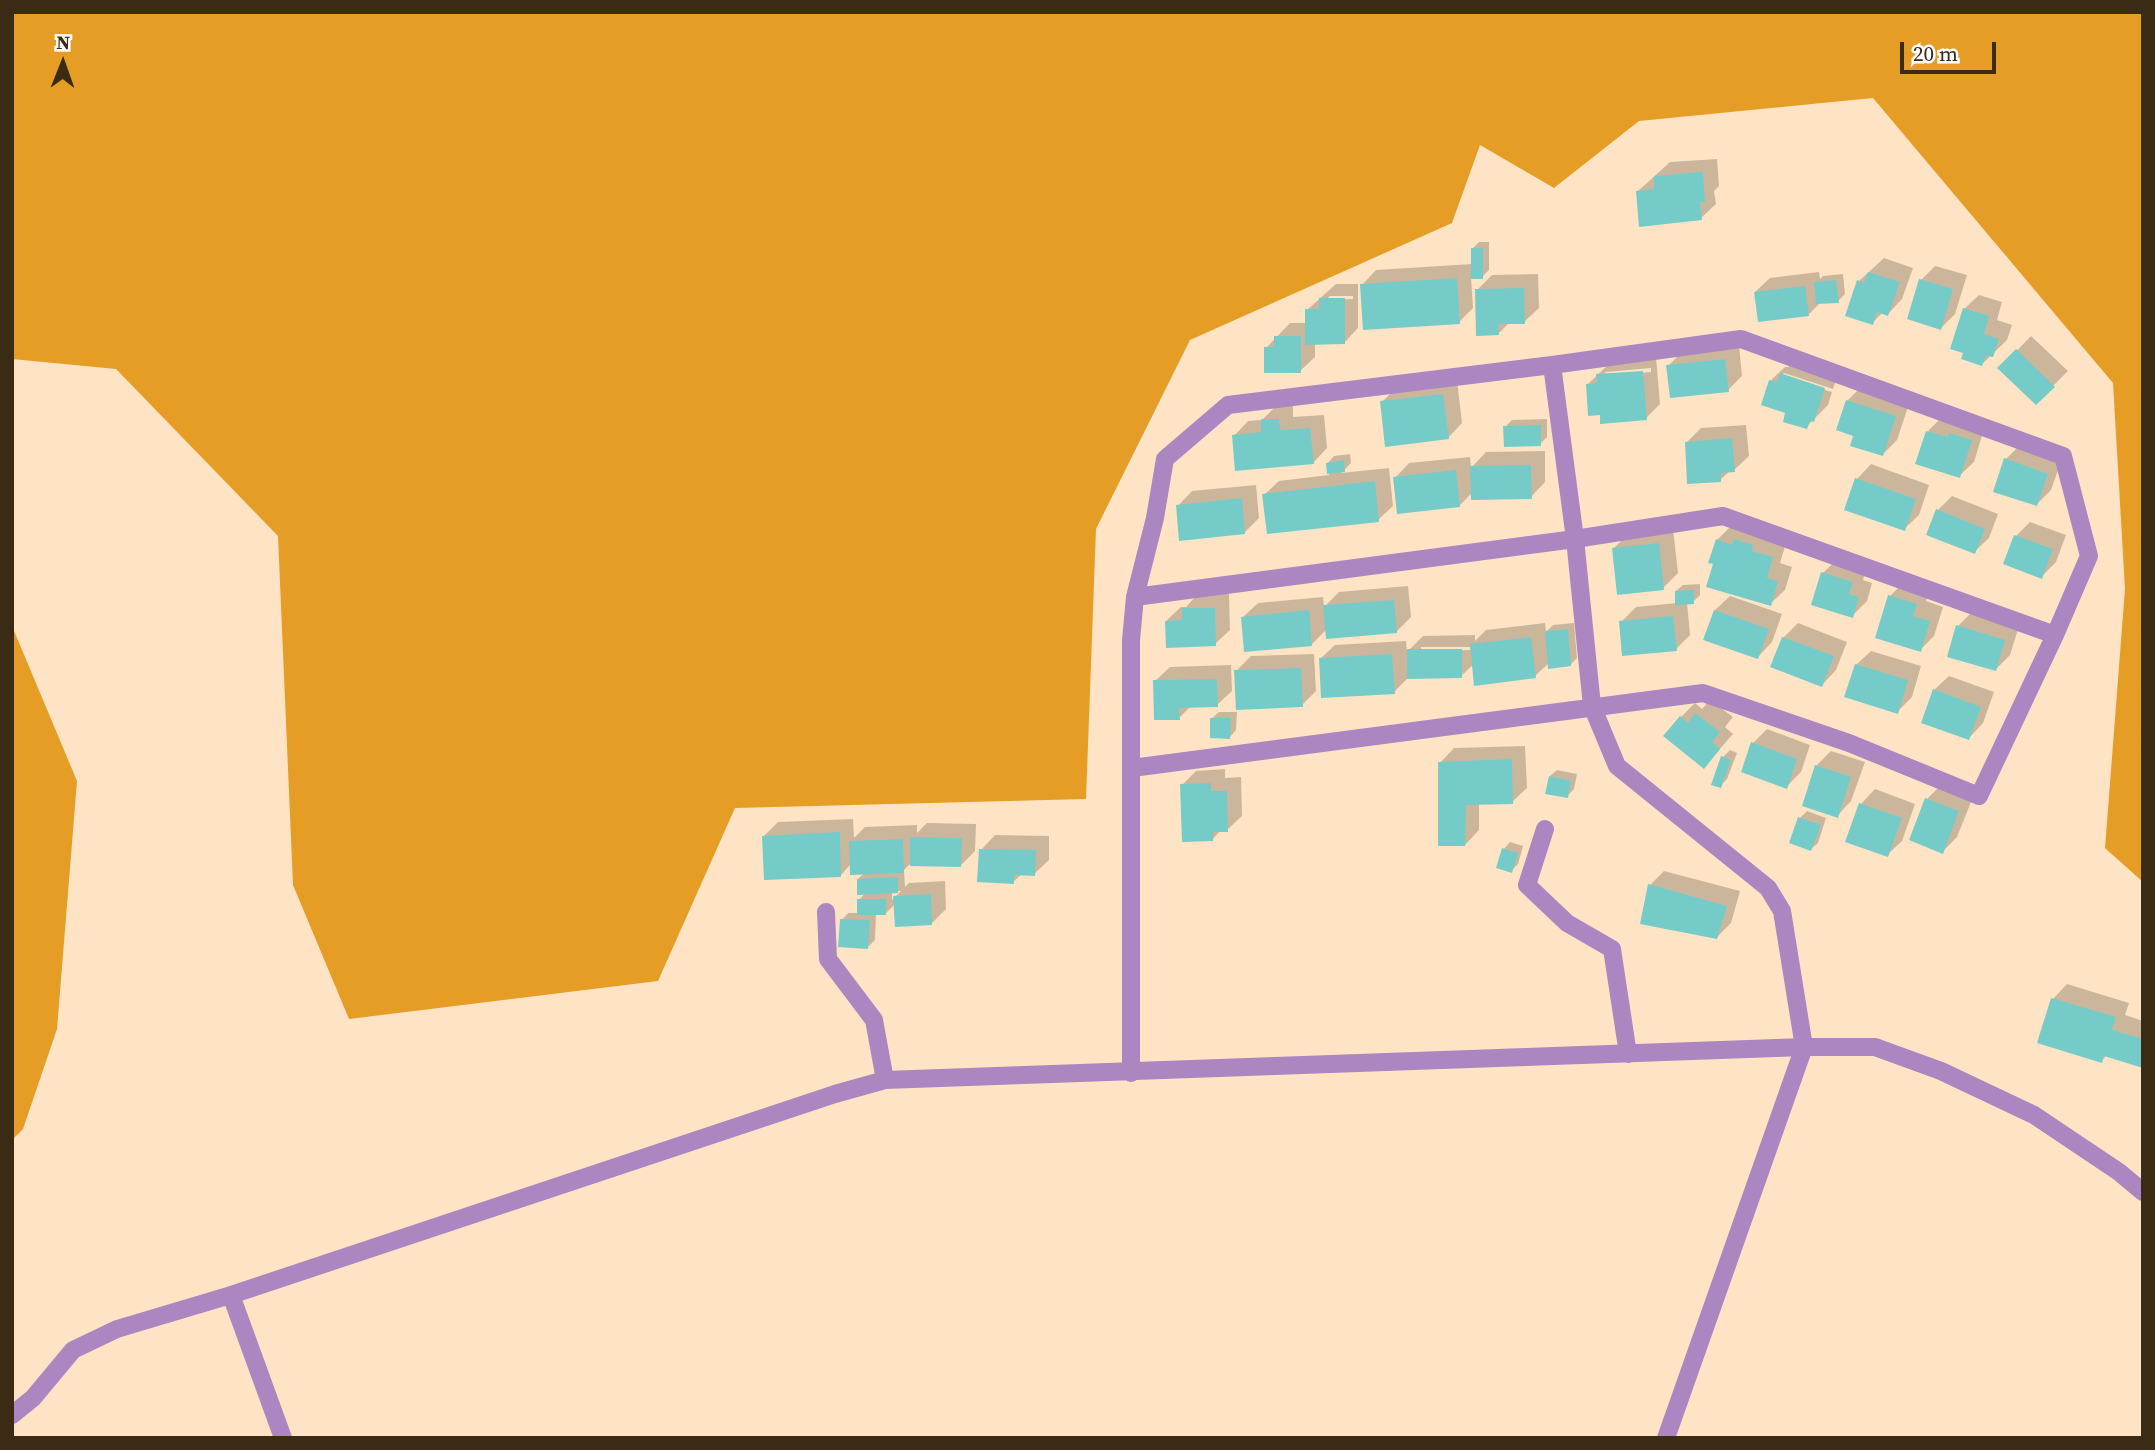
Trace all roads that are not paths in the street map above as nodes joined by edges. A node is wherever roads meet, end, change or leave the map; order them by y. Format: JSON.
{"nodes":[{"id":1,"x":1552,"y":365,"type":"junction"},
{"id":2,"x":1575,"y":539,"type":"junction"},
{"id":3,"x":1135,"y":597,"type":"junction"},
{"id":4,"x":2055,"y":635,"type":"junction"},
{"id":5,"x":1592,"y":706,"type":"junction"},
{"id":6,"x":1132,"y":768,"type":"junction"},
{"id":7,"x":1545,"y":829,"type":"dead end"},
{"id":8,"x":826,"y":912,"type":"dead end"},
{"id":9,"x":1804,"y":1046,"type":"junction"},
{"id":10,"x":1628,"y":1054,"type":"junction"},
{"id":11,"x":1130,"y":1073,"type":"junction"},
{"id":12,"x":885,"y":1080,"type":"junction"},
{"id":13,"x":2143,"y":1192,"type":"edge"},
{"id":14,"x":231,"y":1295,"type":"junction"},
{"id":15,"x":12,"y":1415,"type":"edge"},
{"id":16,"x":283,"y":1438,"type":"edge"},
{"id":17,"x":1666,"y":1438,"type":"edge"}],
"edges":[{"from":1,"to":2,"type":"street"},
{"from":1,"to":3,"type":"street"},
{"from":1,"to":4,"type":"street"},
{"from":2,"to":3,"type":"street"},
{"from":2,"to":4,"type":"street"},
{"from":2,"to":5,"type":"street"},
{"from":3,"to":6,"type":"street"},
{"from":4,"to":5,"type":"street"},
{"from":5,"to":6,"type":"street"},
{"from":5,"to":9,"type":"street"},
{"from":6,"to":11,"type":"street"},
{"from":7,"to":10,"type":"street"},
{"from":8,"to":12,"type":"street"},
{"from":9,"to":10,"type":"street"},
{"from":9,"to":13,"type":"street"},
{"from":9,"to":17,"type":"street"},
{"from":10,"to":11,"type":"street"},
{"from":11,"to":12,"type":"street"},
{"from":12,"to":14,"type":"street"},
{"from":14,"to":15,"type":"street"},
{"from":14,"to":16,"type":"street"}]}
